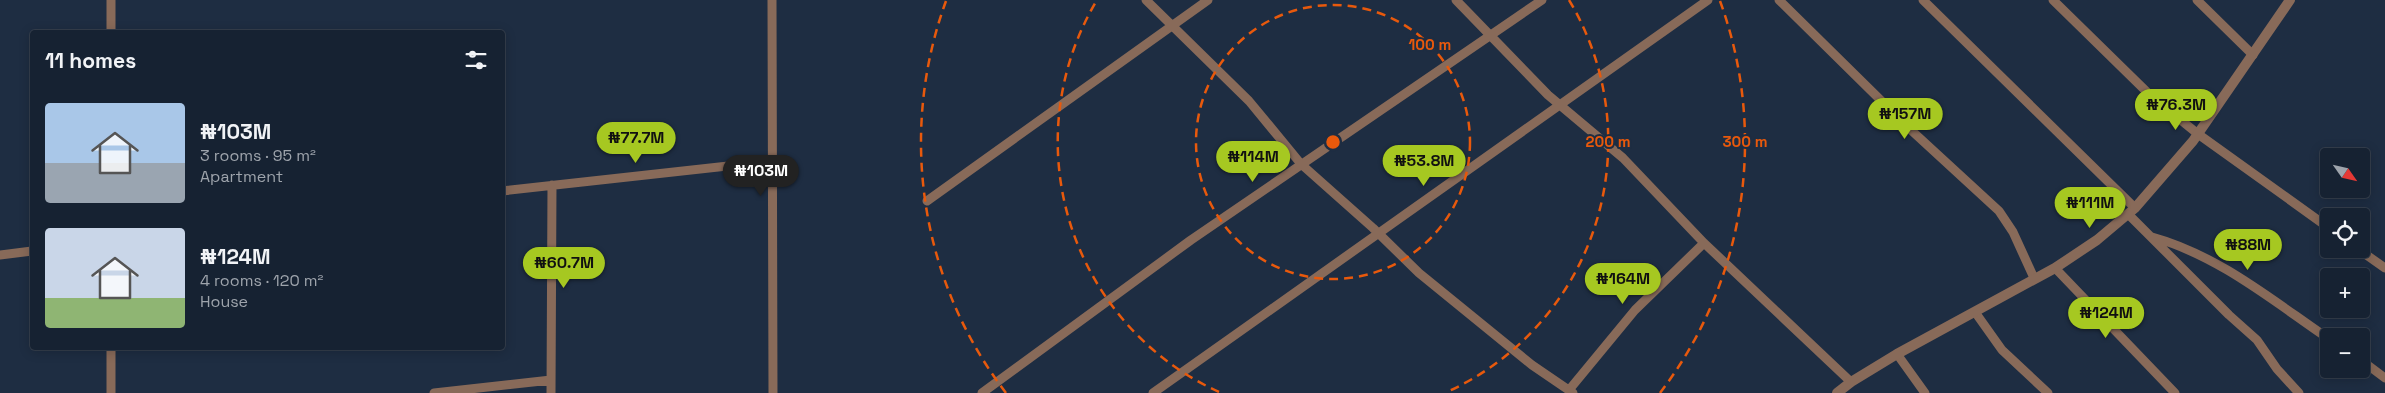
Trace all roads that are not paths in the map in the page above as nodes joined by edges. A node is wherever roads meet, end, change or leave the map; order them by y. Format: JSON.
{"nodes":[{"id":1,"x":112,"y":0,"type":"edge"},
{"id":2,"x":772,"y":0,"type":"edge"},
{"id":3,"x":1146,"y":0,"type":"edge"},
{"id":4,"x":1208,"y":0,"type":"edge"},
{"id":5,"x":1456,"y":0,"type":"edge"},
{"id":6,"x":1542,"y":0,"type":"edge"},
{"id":7,"x":1708,"y":0,"type":"edge"},
{"id":8,"x":1779,"y":0,"type":"edge"},
{"id":9,"x":1923,"y":0,"type":"edge"},
{"id":10,"x":2053,"y":0,"type":"edge"},
{"id":11,"x":2197,"y":0,"type":"edge"},
{"id":12,"x":2290,"y":0,"type":"edge"},
{"id":13,"x":1172,"y":25,"type":"junction"},
{"id":14,"x":111,"y":30,"type":"edge"},
{"id":15,"x":1490,"y":36,"type":"junction"},
{"id":16,"x":2253,"y":54,"type":"junction"},
{"id":17,"x":1560,"y":105,"type":"junction"},
{"id":18,"x":2198,"y":134,"type":"junction"},
{"id":19,"x":773,"y":161,"type":"junction"},
{"id":20,"x":1301,"y":164,"type":"junction"},
{"id":21,"x":552,"y":185,"type":"junction"},
{"id":22,"x":505,"y":191,"type":"edge"},
{"id":23,"x":927,"y":201,"type":"dead end"},
{"id":24,"x":2132,"y":211,"type":"junction"},
{"id":25,"x":2320,"y":222,"type":"edge"},
{"id":26,"x":1378,"y":234,"type":"junction"},
{"id":27,"x":2152,"y":237,"type":"junction"},
{"id":28,"x":1704,"y":243,"type":"junction"},
{"id":29,"x":30,"y":251,"type":"edge"},
{"id":30,"x":0,"y":255,"type":"edge"},
{"id":31,"x":2370,"y":257,"type":"edge"},
{"id":32,"x":2055,"y":268,"type":"junction"},
{"id":33,"x":2385,"y":268,"type":"edge"},
{"id":34,"x":2034,"y":278,"type":"junction"},
{"id":35,"x":1974,"y":312,"type":"junction"},
{"id":36,"x":2320,"y":332,"type":"edge"},
{"id":37,"x":111,"y":350,"type":"edge"},
{"id":38,"x":1897,"y":354,"type":"junction"},
{"id":39,"x":2370,"y":367,"type":"edge"},
{"id":40,"x":2385,"y":378,"type":"edge"},
{"id":41,"x":551,"y":380,"type":"junction"},
{"id":42,"x":1851,"y":382,"type":"junction"},
{"id":43,"x":1571,"y":392,"type":"edge"},
{"id":44,"x":111,"y":393,"type":"edge"},
{"id":45,"x":434,"y":393,"type":"edge"},
{"id":46,"x":551,"y":393,"type":"edge"},
{"id":47,"x":773,"y":393,"type":"edge"},
{"id":48,"x":982,"y":393,"type":"edge"},
{"id":49,"x":1153,"y":393,"type":"edge"},
{"id":50,"x":1837,"y":393,"type":"edge"},
{"id":51,"x":1925,"y":393,"type":"edge"},
{"id":52,"x":2048,"y":393,"type":"edge"},
{"id":53,"x":2175,"y":393,"type":"edge"},
{"id":54,"x":2298,"y":393,"type":"edge"}],
"edges":[{"from":1,"to":14,"type":"street"},
{"from":2,"to":19,"type":"street"},
{"from":3,"to":13,"type":"street"},
{"from":4,"to":13,"type":"street"},
{"from":5,"to":15,"type":"street"},
{"from":6,"to":15,"type":"street"},
{"from":7,"to":17,"type":"street"},
{"from":8,"to":34,"type":"street"},
{"from":9,"to":24,"type":"street"},
{"from":10,"to":18,"type":"street"},
{"from":11,"to":16,"type":"street"},
{"from":12,"to":16,"type":"street"},
{"from":13,"to":20,"type":"street"},
{"from":13,"to":23,"type":"street"},
{"from":15,"to":17,"type":"street"},
{"from":15,"to":20,"type":"street"},
{"from":16,"to":18,"type":"street"},
{"from":17,"to":26,"type":"street"},
{"from":17,"to":28,"type":"street"},
{"from":18,"to":24,"type":"street"},
{"from":18,"to":25,"type":"street"},
{"from":19,"to":21,"type":"street"},
{"from":19,"to":47,"type":"street"},
{"from":20,"to":26,"type":"street"},
{"from":20,"to":48,"type":"street"},
{"from":21,"to":22,"type":"street"},
{"from":21,"to":41,"type":"street"},
{"from":24,"to":27,"type":"street"},
{"from":24,"to":32,"type":"street"},
{"from":26,"to":43,"type":"street"},
{"from":26,"to":49,"type":"street"},
{"from":27,"to":36,"type":"street"},
{"from":27,"to":54,"type":"street"},
{"from":28,"to":42,"type":"street"},
{"from":28,"to":43,"type":"street"},
{"from":29,"to":30,"type":"street"},
{"from":31,"to":33,"type":"street"},
{"from":32,"to":34,"type":"street"},
{"from":32,"to":53,"type":"street"},
{"from":34,"to":35,"type":"street"},
{"from":35,"to":38,"type":"street"},
{"from":35,"to":52,"type":"street"},
{"from":37,"to":44,"type":"street"},
{"from":38,"to":42,"type":"street"},
{"from":38,"to":51,"type":"street"},
{"from":39,"to":40,"type":"street"},
{"from":41,"to":45,"type":"street"},
{"from":41,"to":46,"type":"street"},
{"from":42,"to":50,"type":"street"}]}
